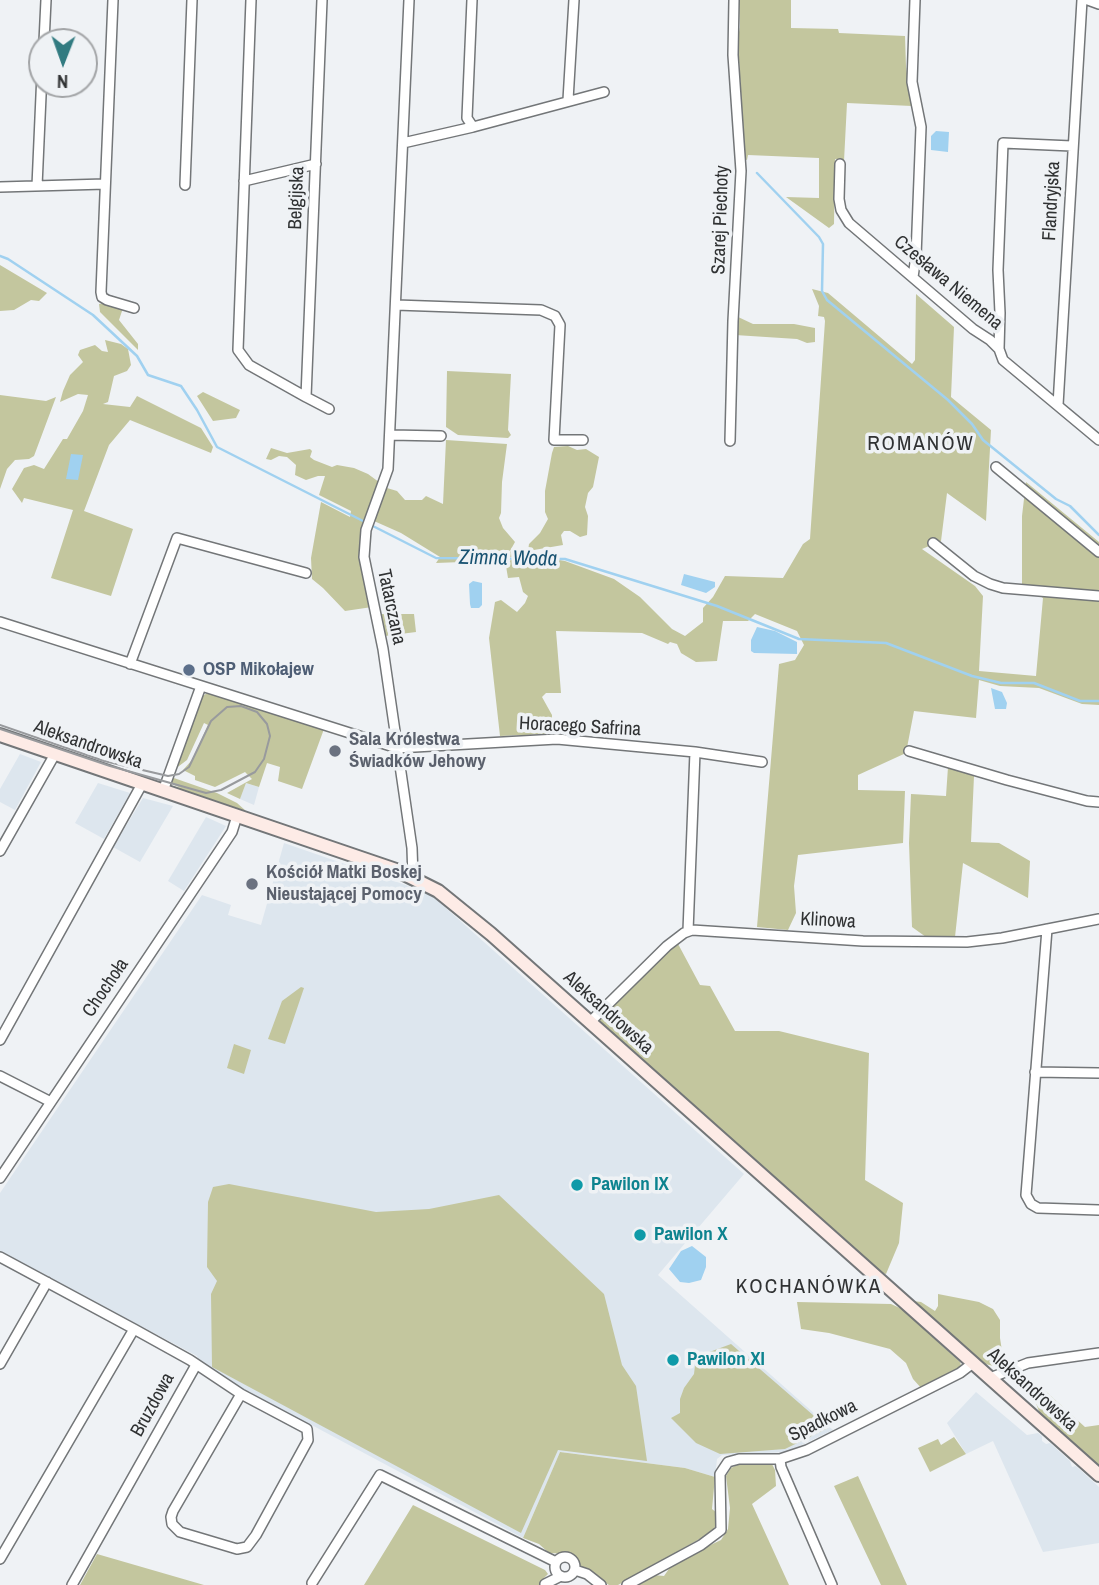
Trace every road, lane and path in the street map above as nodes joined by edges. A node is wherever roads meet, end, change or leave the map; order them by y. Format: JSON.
{"nodes":[{"id":1,"x":46,"y":0,"type":"edge"},
{"id":2,"x":113,"y":0,"type":"edge"},
{"id":3,"x":192,"y":0,"type":"edge"},
{"id":4,"x":251,"y":0,"type":"edge"},
{"id":5,"x":323,"y":0,"type":"edge"},
{"id":6,"x":409,"y":0,"type":"edge"},
{"id":7,"x":472,"y":0,"type":"edge"},
{"id":8,"x":574,"y":0,"type":"edge"},
{"id":9,"x":734,"y":0,"type":"edge"},
{"id":10,"x":915,"y":0,"type":"edge"},
{"id":11,"x":1082,"y":0,"type":"edge"},
{"id":12,"x":1088,"y":0,"type":"edge"},
{"id":13,"x":1099,"y":4,"type":"edge"},
{"id":14,"x":45,"y":28,"type":"edge"},
{"id":15,"x":604,"y":92,"type":"dead end"},
{"id":16,"x":41,"y":98,"type":"edge"},
{"id":17,"x":568,"y":100,"type":"junction"},
{"id":18,"x":473,"y":127,"type":"junction"},
{"id":19,"x":403,"y":143,"type":"junction"},
{"id":20,"x":1072,"y":146,"type":"junction"},
{"id":21,"x":316,"y":164,"type":"junction"},
{"id":22,"x":840,"y":164,"type":"dead end"},
{"id":23,"x":244,"y":181,"type":"junction"},
{"id":24,"x":105,"y":184,"type":"junction"},
{"id":25,"x":185,"y":185,"type":"dead end"},
{"id":26,"x":37,"y":186,"type":"junction"},
{"id":27,"x":0,"y":187,"type":"edge"},
{"id":28,"x":913,"y":277,"type":"junction"},
{"id":29,"x":396,"y":305,"type":"junction"},
{"id":30,"x":134,"y":309,"type":"dead end"},
{"id":31,"x":999,"y":349,"type":"junction"},
{"id":32,"x":306,"y":397,"type":"junction"},
{"id":33,"x":1058,"y":405,"type":"junction"},
{"id":34,"x":329,"y":409,"type":"dead end"},
{"id":35,"x":391,"y":435,"type":"junction"},
{"id":36,"x":442,"y":436,"type":"dead end"},
{"id":37,"x":583,"y":440,"type":"dead end"},
{"id":38,"x":1099,"y":440,"type":"edge"},
{"id":39,"x":730,"y":441,"type":"dead end"},
{"id":40,"x":996,"y":467,"type":"dead end"},
{"id":41,"x":933,"y":543,"type":"dead end"},
{"id":42,"x":1099,"y":552,"type":"edge"},
{"id":43,"x":306,"y":573,"type":"dead end"},
{"id":44,"x":1099,"y":596,"type":"edge"},
{"id":45,"x":0,"y":622,"type":"edge"},
{"id":46,"x":130,"y":664,"type":"junction"},
{"id":47,"x":201,"y":686,"type":"junction"},
{"id":48,"x":394,"y":725,"type":"junction"},
{"id":49,"x":0,"y":735,"type":"edge"},
{"id":50,"x":377,"y":740,"type":"junction"},
{"id":51,"x":397,"y":748,"type":"junction"},
{"id":52,"x":909,"y":751,"type":"dead end"},
{"id":53,"x":695,"y":752,"type":"junction"},
{"id":54,"x":55,"y":754,"type":"junction"},
{"id":55,"x":762,"y":762,"type":"dead end"},
{"id":56,"x":142,"y":784,"type":"junction"},
{"id":57,"x":163,"y":791,"type":"junction"},
{"id":58,"x":1099,"y":802,"type":"edge"},
{"id":59,"x":237,"y":816,"type":"junction"},
{"id":60,"x":0,"y":851,"type":"edge"},
{"id":61,"x":414,"y":877,"type":"junction"},
{"id":62,"x":1099,"y":919,"type":"edge"},
{"id":63,"x":1047,"y":929,"type":"junction"},
{"id":64,"x":688,"y":931,"type":"junction"},
{"id":65,"x":590,"y":1022,"type":"junction"},
{"id":66,"x":0,"y":1040,"type":"edge"},
{"id":67,"x":1035,"y":1072,"type":"junction"},
{"id":68,"x":1099,"y":1073,"type":"edge"},
{"id":69,"x":0,"y":1076,"type":"edge"},
{"id":70,"x":51,"y":1102,"type":"junction"},
{"id":71,"x":0,"y":1178,"type":"edge"},
{"id":72,"x":1099,"y":1210,"type":"edge"},
{"id":73,"x":0,"y":1256,"type":"edge"},
{"id":74,"x":47,"y":1282,"type":"junction"},
{"id":75,"x":134,"y":1328,"type":"junction"},
{"id":76,"x":1099,"y":1353,"type":"edge"},
{"id":77,"x":973,"y":1363,"type":"junction"},
{"id":78,"x":0,"y":1364,"type":"edge"},
{"id":79,"x":196,"y":1365,"type":"junction"},
{"id":80,"x":990,"y":1378,"type":"junction"},
{"id":81,"x":241,"y":1394,"type":"junction"},
{"id":82,"x":780,"y":1459,"type":"junction"},
{"id":83,"x":1099,"y":1475,"type":"edge"},
{"id":84,"x":0,"y":1559,"type":"edge"},
{"id":85,"x":557,"y":1569,"type":"junction"},
{"id":86,"x":575,"y":1570,"type":"junction"},
{"id":87,"x":312,"y":1583,"type":"dead end"},
{"id":88,"x":72,"y":1585,"type":"edge"},
{"id":89,"x":601,"y":1585,"type":"edge"},
{"id":90,"x":627,"y":1585,"type":"edge"},
{"id":91,"x":832,"y":1585,"type":"edge"}],
"edges":[{"from":1,"to":14,"type":"street"},
{"from":2,"to":24,"type":"street"},
{"from":3,"to":25,"type":"street"},
{"from":4,"to":23,"type":"street"},
{"from":5,"to":21,"type":"street","name":"Belgijska"},
{"from":6,"to":19,"type":"street","name":"Tatarczana"},
{"from":7,"to":18,"type":"street"},
{"from":8,"to":17,"type":"street"},
{"from":9,"to":39,"type":"street","name":"Szarej Piechoty"},
{"from":10,"to":28,"type":"street"},
{"from":11,"to":20,"type":"street","name":"Flandryjska"},
{"from":12,"to":13,"type":"street"},
{"from":15,"to":17,"type":"street"},
{"from":16,"to":26,"type":"street"},
{"from":17,"to":18,"type":"street"},
{"from":18,"to":19,"type":"street"},
{"from":19,"to":29,"type":"street","name":"Tatarczana"},
{"from":20,"to":31,"type":"street"},
{"from":20,"to":33,"type":"street","name":"Flandryjska"},
{"from":21,"to":23,"type":"street"},
{"from":21,"to":32,"type":"street","name":"Belgijska"},
{"from":22,"to":28,"type":"street","name":"Czesława Niemena"},
{"from":23,"to":32,"type":"street"},
{"from":24,"to":26,"type":"street"},
{"from":24,"to":30,"type":"street"},
{"from":26,"to":27,"type":"street"},
{"from":28,"to":31,"type":"street","name":"Czesława Niemena"},
{"from":29,"to":35,"type":"street","name":"Tatarczana"},
{"from":29,"to":37,"type":"street"},
{"from":31,"to":33,"type":"street","name":"Czesława Niemena"},
{"from":32,"to":34,"type":"street"},
{"from":33,"to":38,"type":"street","name":"Czesława Niemena"},
{"from":35,"to":36,"type":"street"},
{"from":35,"to":48,"type":"street","name":"Tatarczana"},
{"from":40,"to":42,"type":"street"},
{"from":41,"to":44,"type":"street"},
{"from":43,"to":46,"type":"street"},
{"from":45,"to":46,"type":"street"},
{"from":46,"to":47,"type":"street"},
{"from":47,"to":50,"type":"street"},
{"from":47,"to":57,"type":"street"},
{"from":48,"to":50,"type":"street"},
{"from":48,"to":51,"type":"street","name":"Tatarczana"},
{"from":49,"to":54,"type":"main road","name":"Aleksandrowska"},
{"from":50,"to":51,"type":"street"},
{"from":51,"to":53,"type":"street","name":"Horacego Safrina"},
{"from":51,"to":61,"type":"street","name":"Tatarczana"},
{"from":52,"to":58,"type":"street"},
{"from":53,"to":55,"type":"street","name":"Horacego Safrina"},
{"from":53,"to":64,"type":"street"},
{"from":54,"to":56,"type":"main road","name":"Aleksandrowska"},
{"from":54,"to":60,"type":"street"},
{"from":56,"to":57,"type":"main road","name":"Aleksandrowska"},
{"from":56,"to":66,"type":"street"},
{"from":57,"to":59,"type":"main road","name":"Aleksandrowska"},
{"from":59,"to":61,"type":"main road","name":"Aleksandrowska"},
{"from":59,"to":70,"type":"street","name":"Chochoła"},
{"from":61,"to":65,"type":"main road","name":"Aleksandrowska"},
{"from":62,"to":63,"type":"street","name":"Klinowa"},
{"from":63,"to":64,"type":"street","name":"Klinowa"},
{"from":63,"to":67,"type":"street"},
{"from":64,"to":65,"type":"street"},
{"from":65,"to":77,"type":"main road","name":"Aleksandrowska"},
{"from":67,"to":68,"type":"street"},
{"from":67,"to":72,"type":"street"},
{"from":69,"to":70,"type":"street"},
{"from":70,"to":71,"type":"street","name":"Chochoła"},
{"from":73,"to":74,"type":"street","name":"Bruzdowa"},
{"from":74,"to":75,"type":"street","name":"Bruzdowa"},
{"from":74,"to":78,"type":"street"},
{"from":75,"to":79,"type":"street","name":"Bruzdowa"},
{"from":75,"to":84,"type":"street"},
{"from":76,"to":80,"type":"street"},
{"from":77,"to":80,"type":"main road","name":"Aleksandrowska"},
{"from":77,"to":82,"type":"street","name":"Spadkowa"},
{"from":79,"to":81,"type":"street"},
{"from":79,"to":88,"type":"street","name":"Bruzdowa"},
{"from":80,"to":83,"type":"main road","name":"Aleksandrowska"},
{"from":81,"to":81,"type":"street"},
{"from":82,"to":90,"type":"street","name":"Spadkowa"},
{"from":82,"to":91,"type":"street"},
{"from":85,"to":86,"type":"street"},
{"from":85,"to":86,"type":"street"},
{"from":85,"to":87,"type":"street"},
{"from":86,"to":89,"type":"street"}]}
